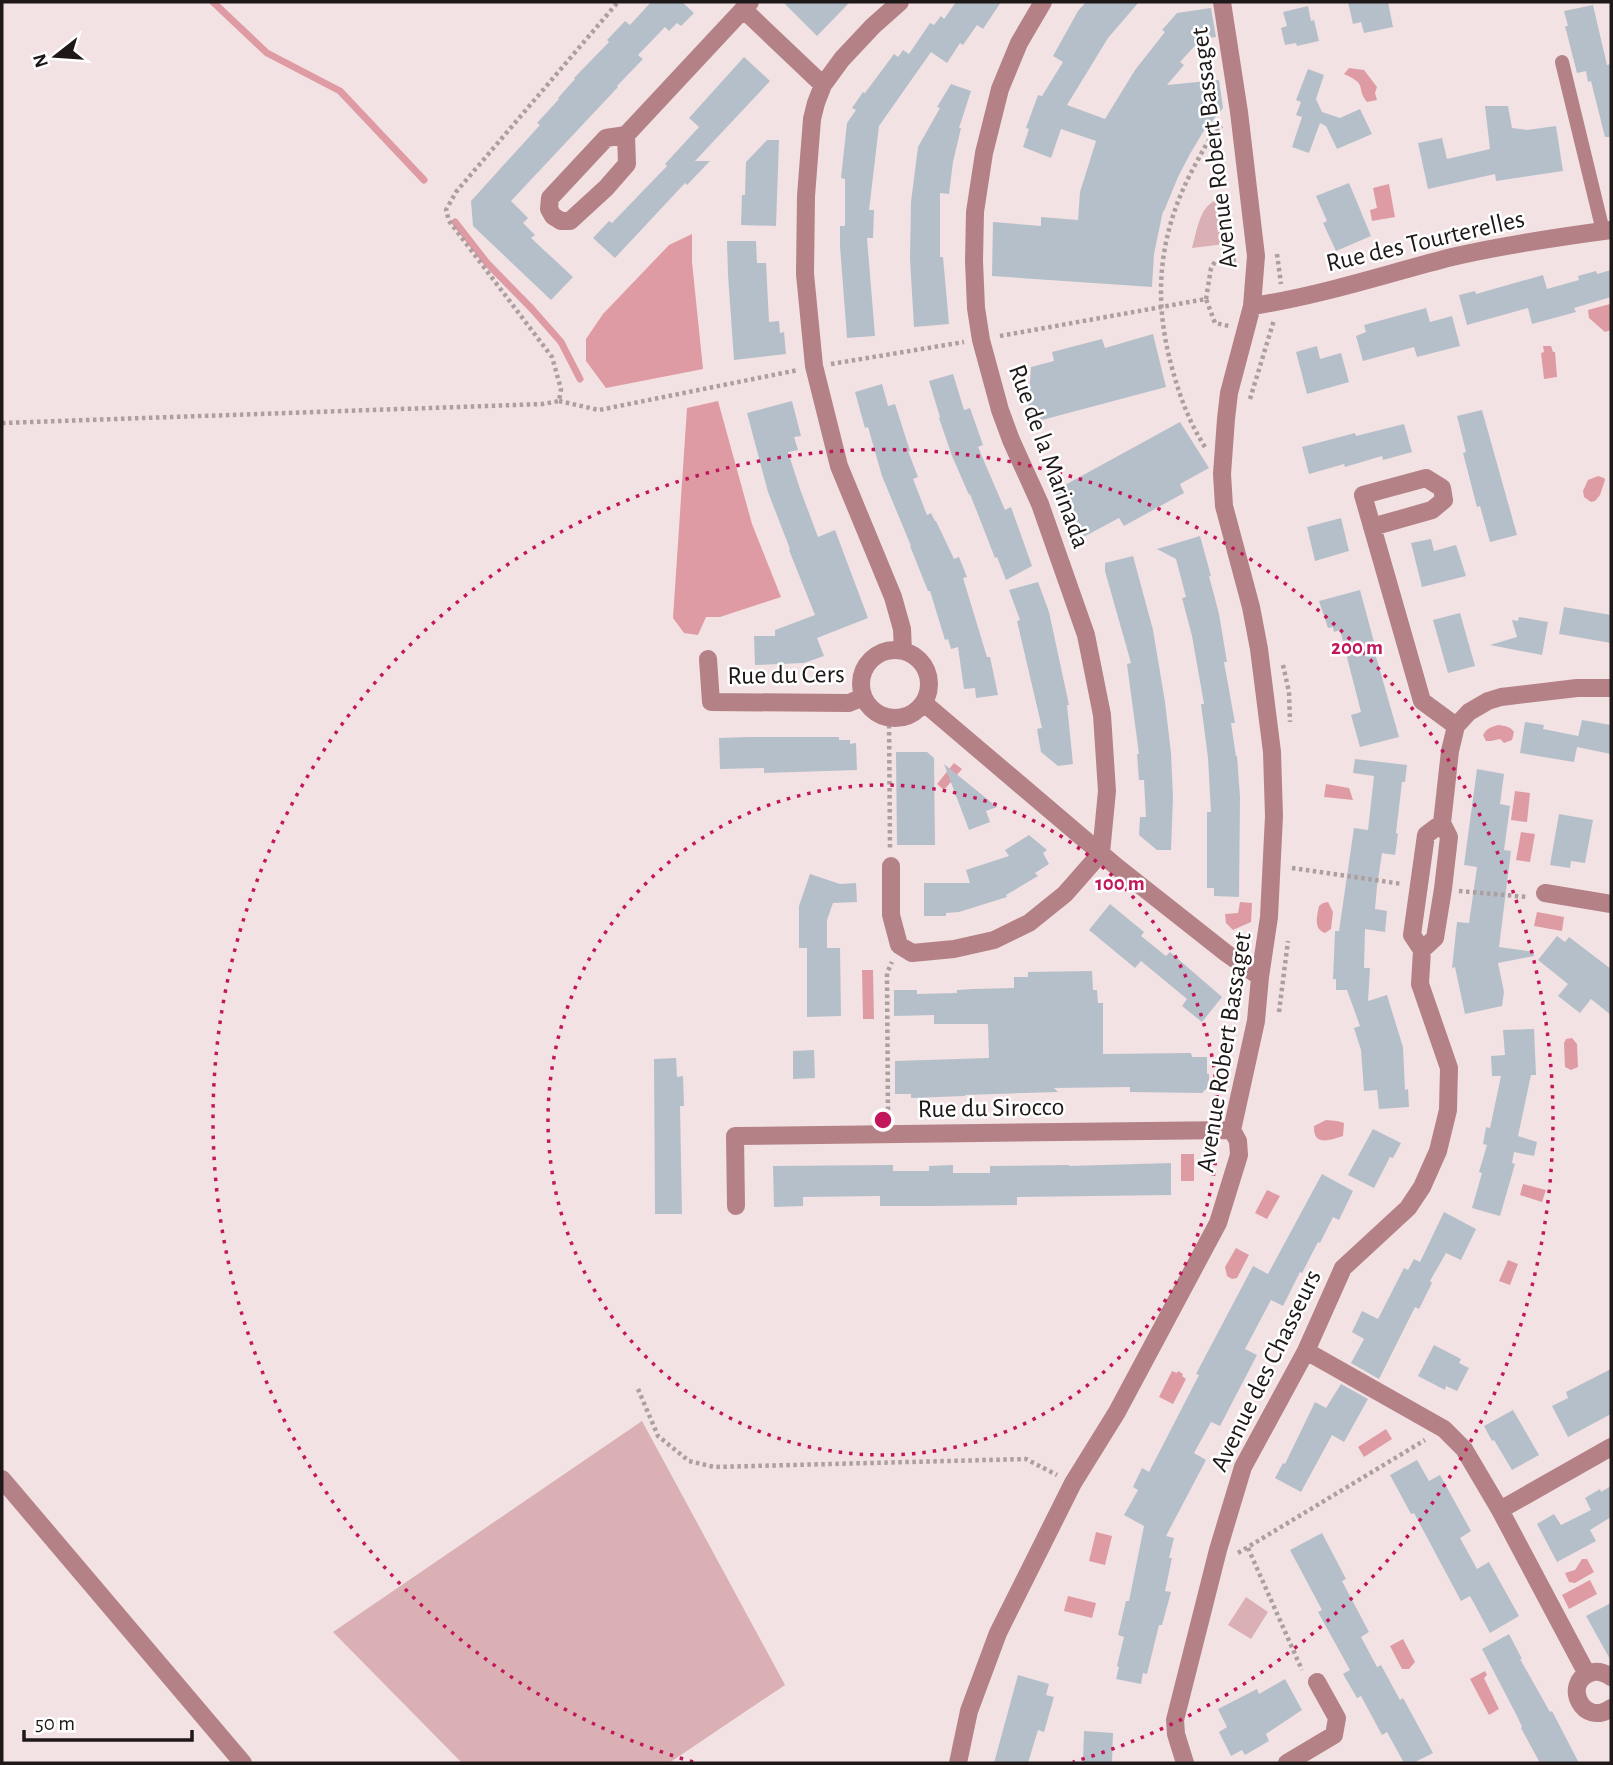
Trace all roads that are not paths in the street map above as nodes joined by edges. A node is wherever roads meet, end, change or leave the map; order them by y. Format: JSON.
{"nodes":[{"id":1,"x":900,"y":2,"type":"edge"},
{"id":2,"x":1043,"y":2,"type":"edge"},
{"id":3,"x":1222,"y":2,"type":"edge"},
{"id":4,"x":747,"y":5,"type":"edge"},
{"id":5,"x":1562,"y":62,"type":"dead end"},
{"id":6,"x":823,"y":85,"type":"junction"},
{"id":7,"x":626,"y":135,"type":"junction"},
{"id":8,"x":1607,"y":231,"type":"edge"},
{"id":9,"x":1252,"y":306,"type":"junction"},
{"id":10,"x":1372,"y":527,"type":"dead end"},
{"id":11,"x":903,"y":651,"type":"junction"},
{"id":12,"x":708,"y":659,"type":"dead end"},
{"id":13,"x":1611,"y":688,"type":"edge"},
{"id":14,"x":863,"y":697,"type":"junction"},
{"id":15,"x":923,"y":703,"type":"junction"},
{"id":16,"x":1456,"y":726,"type":"junction"},
{"id":17,"x":1101,"y":853,"type":"junction"},
{"id":18,"x":891,"y":866,"type":"road end"},
{"id":19,"x":1545,"y":893,"type":"dead end"},
{"id":20,"x":1611,"y":904,"type":"edge"},
{"id":21,"x":1260,"y":976,"type":"junction"},
{"id":22,"x":1232,"y":1129,"type":"junction"},
{"id":23,"x":736,"y":1206,"type":"dead end"},
{"id":24,"x":1306,"y":1351,"type":"junction"},
{"id":25,"x":1611,"y":1447,"type":"edge"},
{"id":26,"x":2,"y":1479,"type":"edge"},
{"id":27,"x":1500,"y":1510,"type":"junction"},
{"id":28,"x":1587,"y":1674,"type":"junction"},
{"id":29,"x":1611,"y":1677,"type":"edge"},
{"id":30,"x":1317,"y":1682,"type":"road end"},
{"id":31,"x":1610,"y":1712,"type":"edge"},
{"id":32,"x":243,"y":1763,"type":"edge"},
{"id":33,"x":958,"y":1763,"type":"edge"},
{"id":34,"x":1185,"y":1763,"type":"edge"},
{"id":35,"x":1287,"y":1763,"type":"edge"}],
"edges":[{"from":1,"to":6,"type":"street"},
{"from":2,"to":17,"type":"street","name":"Rue de la Marinada"},
{"from":3,"to":9,"type":"street","name":"Avenue Robert Bassaget"},
{"from":4,"to":6,"type":"street"},
{"from":4,"to":7,"type":"street"},
{"from":5,"to":8,"type":"lane"},
{"from":6,"to":11,"type":"street"},
{"from":7,"to":7,"type":"street"},
{"from":8,"to":9,"type":"street","name":"Rue des Tourterelles"},
{"from":9,"to":21,"type":"street","name":"Avenue Robert Bassaget"},
{"from":10,"to":16,"type":"street"},
{"from":11,"to":14,"type":"street"},
{"from":11,"to":15,"type":"street"},
{"from":12,"to":14,"type":"street","name":"Rue du Cers"},
{"from":13,"to":16,"type":"street"},
{"from":14,"to":15,"type":"street"},
{"from":15,"to":17,"type":"street"},
{"from":16,"to":24,"type":"street","name":"Avenue des Chasseurs"},
{"from":17,"to":18,"type":"street"},
{"from":17,"to":21,"type":"street"},
{"from":19,"to":20,"type":"street"},
{"from":21,"to":22,"type":"street","name":"Avenue Robert Bassaget"},
{"from":22,"to":23,"type":"street","name":"Rue du Sirocco"},
{"from":22,"to":33,"type":"street","name":"Avenue Robert Bassaget"},
{"from":24,"to":27,"type":"street"},
{"from":24,"to":34,"type":"street","name":"Avenue des Chasseurs"},
{"from":25,"to":27,"type":"street"},
{"from":26,"to":32,"type":"street"},
{"from":27,"to":28,"type":"street"},
{"from":28,"to":29,"type":"street"},
{"from":28,"to":31,"type":"street"},
{"from":30,"to":35,"type":"street"}]}
